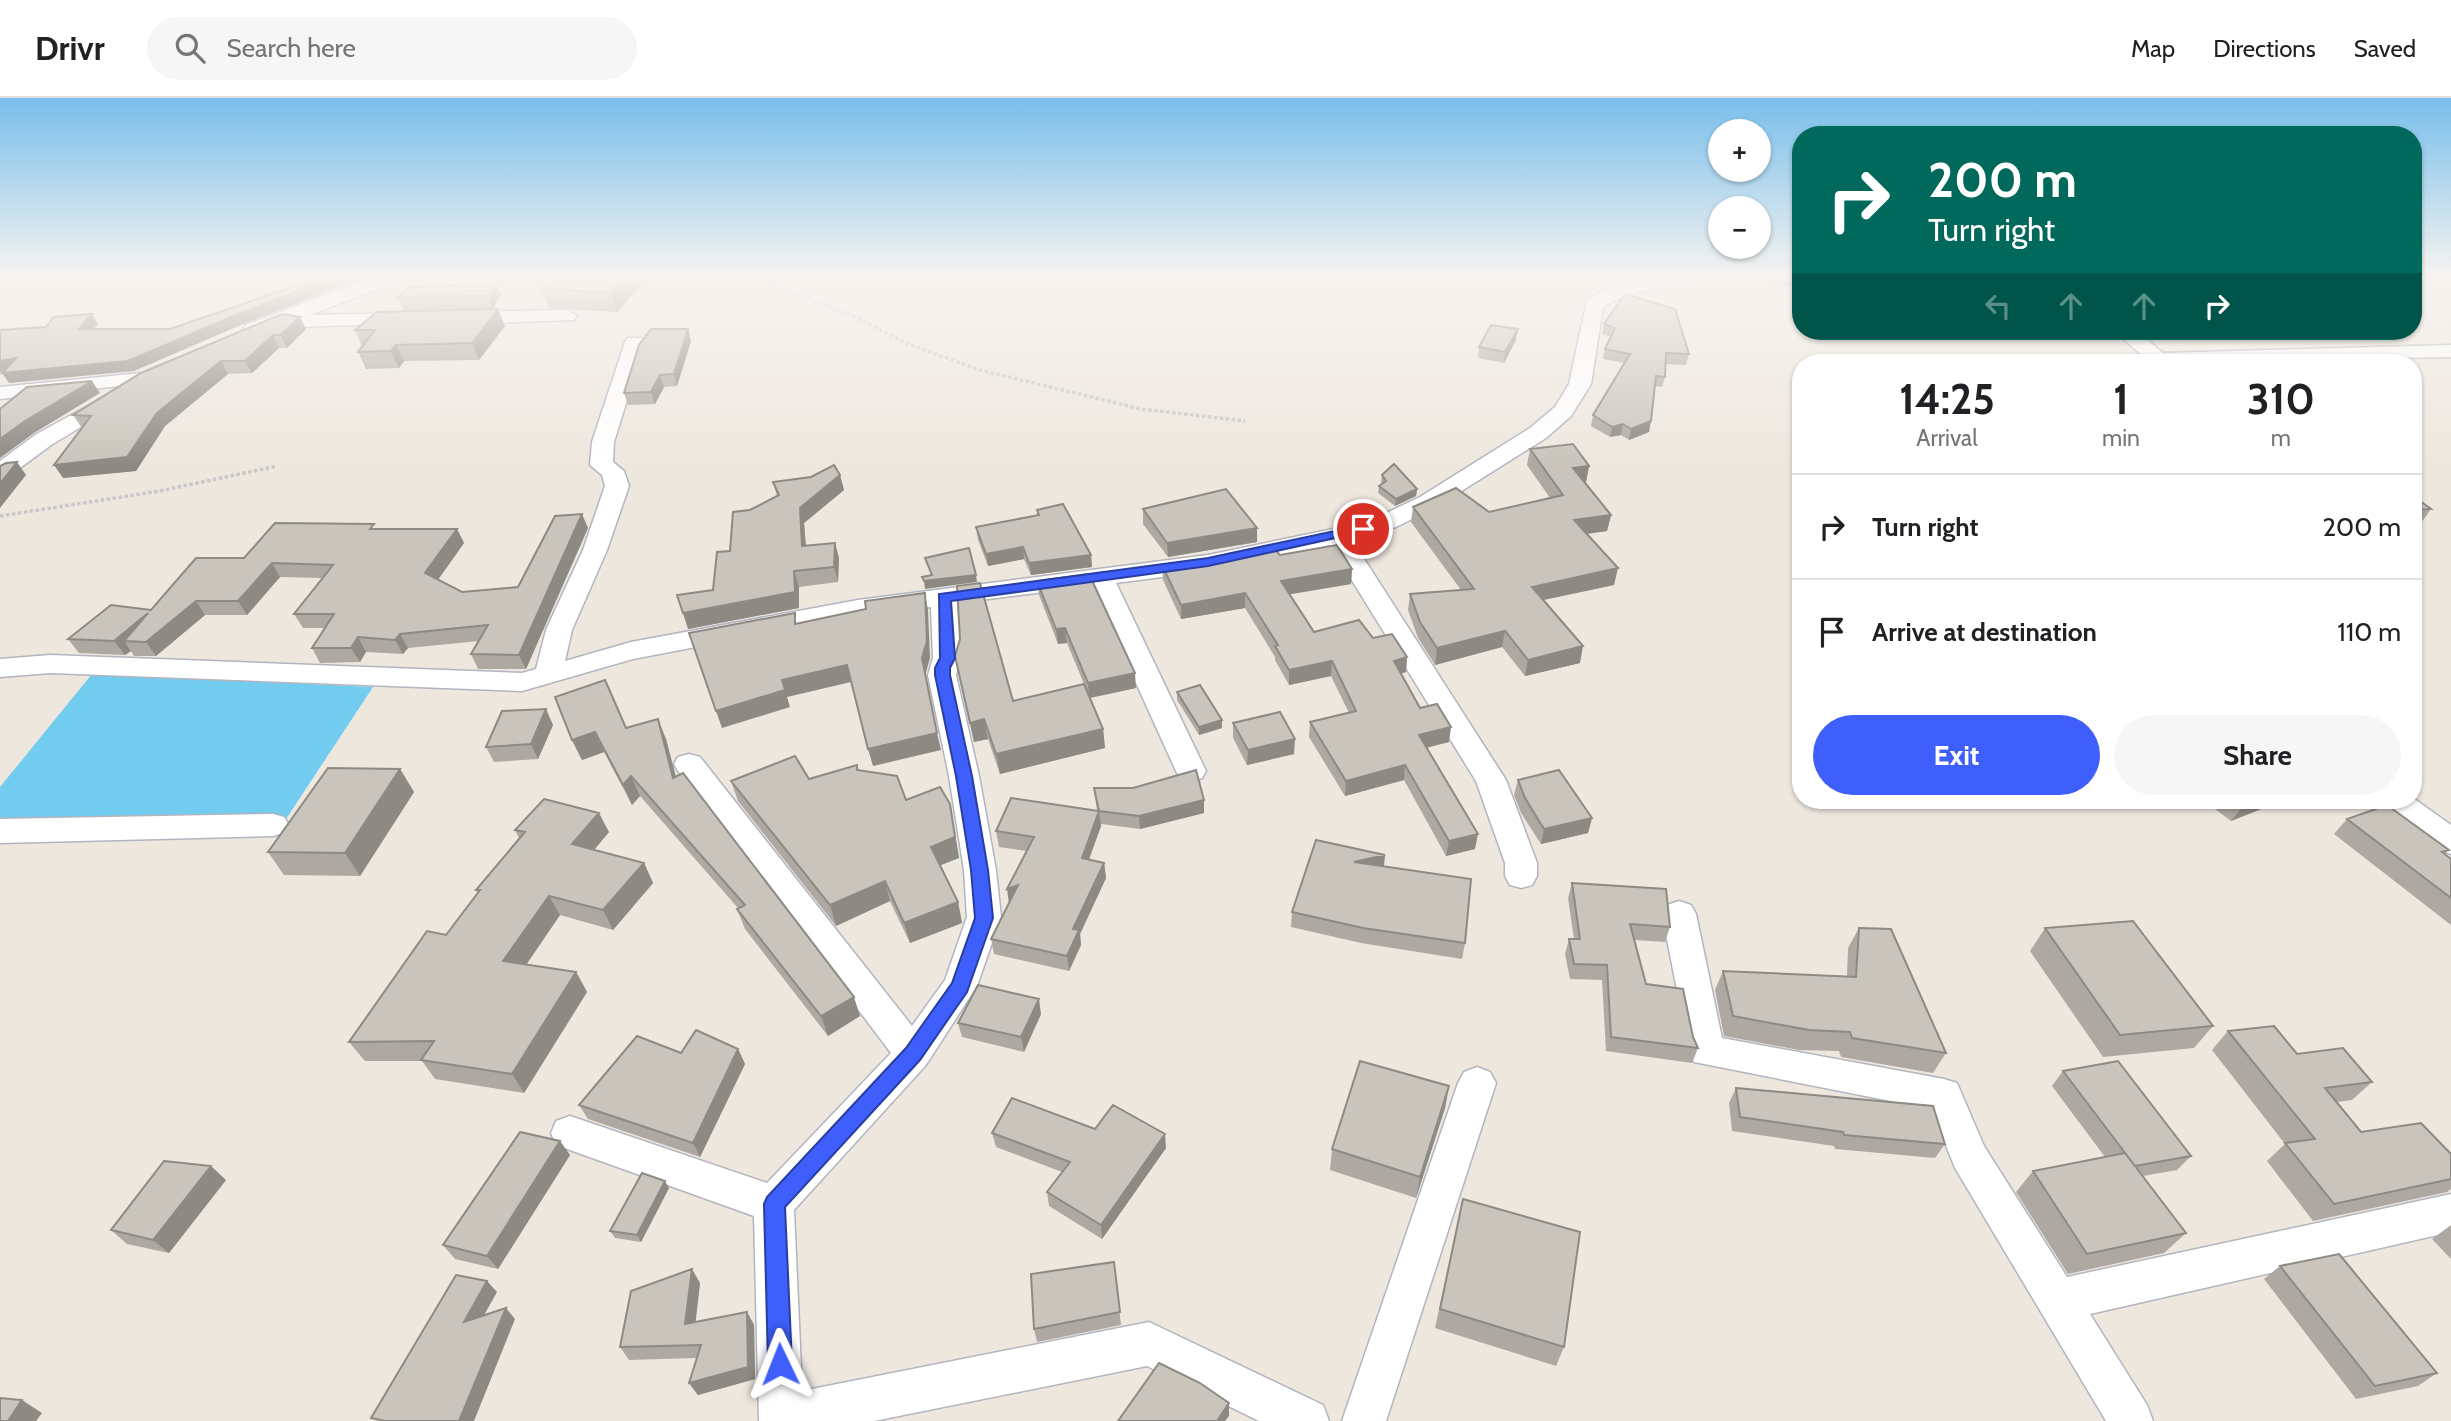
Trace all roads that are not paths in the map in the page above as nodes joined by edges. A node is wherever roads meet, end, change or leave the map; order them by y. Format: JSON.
{"nodes":[{"id":1,"x":1588,"y":341,"type":"edge"},
{"id":2,"x":2136,"y":341,"type":"edge"},
{"id":3,"x":635,"y":342,"type":"dead end"},
{"id":4,"x":2451,"y":351,"type":"edge"},
{"id":5,"x":2152,"y":354,"type":"edge"},
{"id":6,"x":2364,"y":354,"type":"edge"},
{"id":7,"x":0,"y":393,"type":"edge"},
{"id":8,"x":0,"y":472,"type":"edge"},
{"id":9,"x":1338,"y":536,"type":"junction"},
{"id":10,"x":1101,"y":578,"type":"junction"},
{"id":11,"x":944,"y":597,"type":"junction"},
{"id":12,"x":0,"y":668,"type":"edge"},
{"id":13,"x":548,"y":676,"type":"junction"},
{"id":14,"x":689,"y":764,"type":"dead end"},
{"id":15,"x":1191,"y":771,"type":"edge"},
{"id":16,"x":2407,"y":809,"type":"edge"},
{"id":17,"x":273,"y":825,"type":"dead end"},
{"id":18,"x":0,"y":831,"type":"edge"},
{"id":19,"x":2451,"y":842,"type":"edge"},
{"id":20,"x":1521,"y":876,"type":"dead end"},
{"id":21,"x":1679,"y":914,"type":"dead end"},
{"id":22,"x":913,"y":1054,"type":"junction"},
{"id":23,"x":1477,"y":1083,"type":"dead end"},
{"id":24,"x":570,"y":1133,"type":"dead end"},
{"id":25,"x":774,"y":1204,"type":"junction"},
{"id":26,"x":2451,"y":1213,"type":"edge"},
{"id":27,"x":2058,"y":1300,"type":"junction"},
{"id":28,"x":781,"y":1419,"type":"edge"},
{"id":29,"x":1307,"y":1421,"type":"edge"},
{"id":30,"x":1364,"y":1421,"type":"edge"},
{"id":31,"x":2131,"y":1421,"type":"edge"}],
"edges":[{"from":1,"to":9,"type":"street"},
{"from":2,"to":5,"type":"street"},
{"from":3,"to":13,"type":"street"},
{"from":4,"to":6,"type":"street"},
{"from":7,"to":8,"type":"street"},
{"from":9,"to":10,"type":"street"},
{"from":9,"to":20,"type":"street"},
{"from":10,"to":11,"type":"street"},
{"from":10,"to":15,"type":"street"},
{"from":11,"to":13,"type":"street"},
{"from":11,"to":22,"type":"street"},
{"from":12,"to":13,"type":"street"},
{"from":14,"to":22,"type":"street"},
{"from":16,"to":19,"type":"street"},
{"from":17,"to":18,"type":"street"},
{"from":21,"to":27,"type":"street"},
{"from":22,"to":25,"type":"street"},
{"from":23,"to":30,"type":"street"},
{"from":24,"to":25,"type":"street"},
{"from":25,"to":28,"type":"street"},
{"from":26,"to":27,"type":"street"},
{"from":27,"to":31,"type":"street"},
{"from":28,"to":29,"type":"street"}]}
